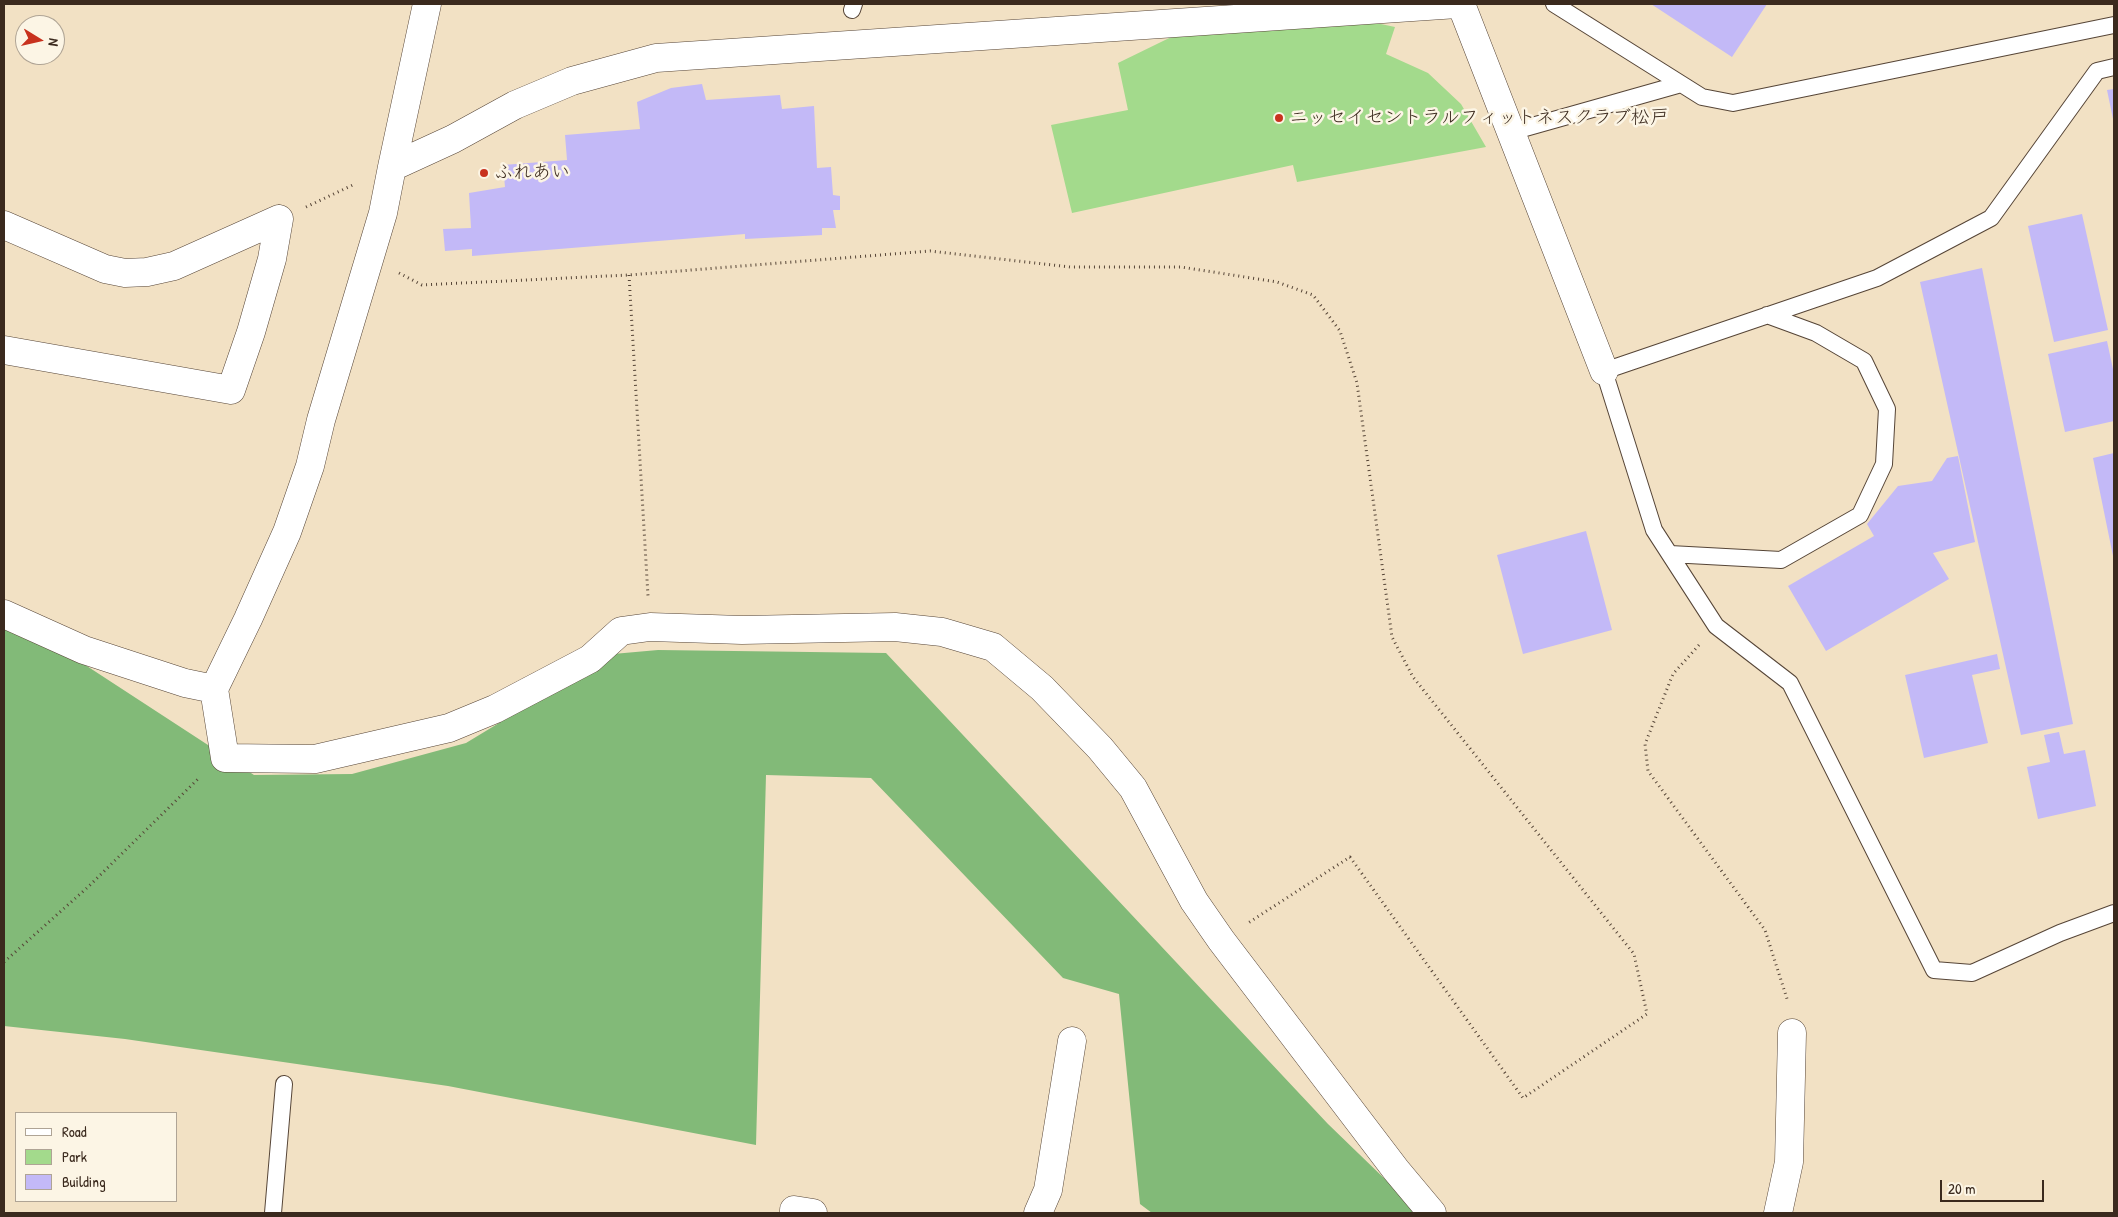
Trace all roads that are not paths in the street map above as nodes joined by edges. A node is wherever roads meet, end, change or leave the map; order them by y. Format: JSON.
{"nodes":[{"id":1,"x":427,"y":4,"type":"edge"},
{"id":2,"x":1457,"y":4,"type":"edge"},
{"id":3,"x":1461,"y":4,"type":"edge"},
{"id":4,"x":1554,"y":4,"type":"edge"},
{"id":5,"x":2114,"y":25,"type":"edge"},
{"id":6,"x":2114,"y":67,"type":"edge"},
{"id":7,"x":1681,"y":84,"type":"junction"},
{"id":8,"x":1511,"y":132,"type":"junction"},
{"id":9,"x":392,"y":168,"type":"junction"},
{"id":10,"x":4,"y":225,"type":"edge"},
{"id":11,"x":1767,"y":315,"type":"junction"},
{"id":12,"x":4,"y":350,"type":"edge"},
{"id":13,"x":1604,"y":371,"type":"junction"},
{"id":14,"x":1670,"y":554,"type":"junction"},
{"id":15,"x":4,"y":614,"type":"edge"},
{"id":16,"x":214,"y":689,"type":"junction"},
{"id":17,"x":2114,"y":913,"type":"edge"},
{"id":18,"x":1792,"y":1033,"type":"road end"},
{"id":19,"x":1072,"y":1041,"type":"dead end"},
{"id":20,"x":284,"y":1084,"type":"dead end"},
{"id":21,"x":272,"y":1213,"type":"edge"},
{"id":22,"x":794,"y":1213,"type":"edge"},
{"id":23,"x":813,"y":1213,"type":"edge"},
{"id":24,"x":1038,"y":1213,"type":"edge"},
{"id":25,"x":1432,"y":1213,"type":"edge"},
{"id":26,"x":1778,"y":1213,"type":"edge"}],
"edges":[{"from":1,"to":9,"type":"street"},
{"from":2,"to":9,"type":"street"},
{"from":3,"to":8,"type":"street"},
{"from":4,"to":7,"type":"lane"},
{"from":5,"to":7,"type":"lane"},
{"from":6,"to":11,"type":"lane"},
{"from":7,"to":8,"type":"lane"},
{"from":8,"to":13,"type":"street"},
{"from":9,"to":16,"type":"street"},
{"from":10,"to":12,"type":"street"},
{"from":11,"to":13,"type":"lane"},
{"from":11,"to":14,"type":"lane"},
{"from":13,"to":14,"type":"lane"},
{"from":14,"to":17,"type":"lane"},
{"from":15,"to":16,"type":"street"},
{"from":16,"to":25,"type":"street"},
{"from":18,"to":26,"type":"street"},
{"from":19,"to":24,"type":"street"},
{"from":20,"to":21,"type":"lane"},
{"from":22,"to":23,"type":"street"}]}
